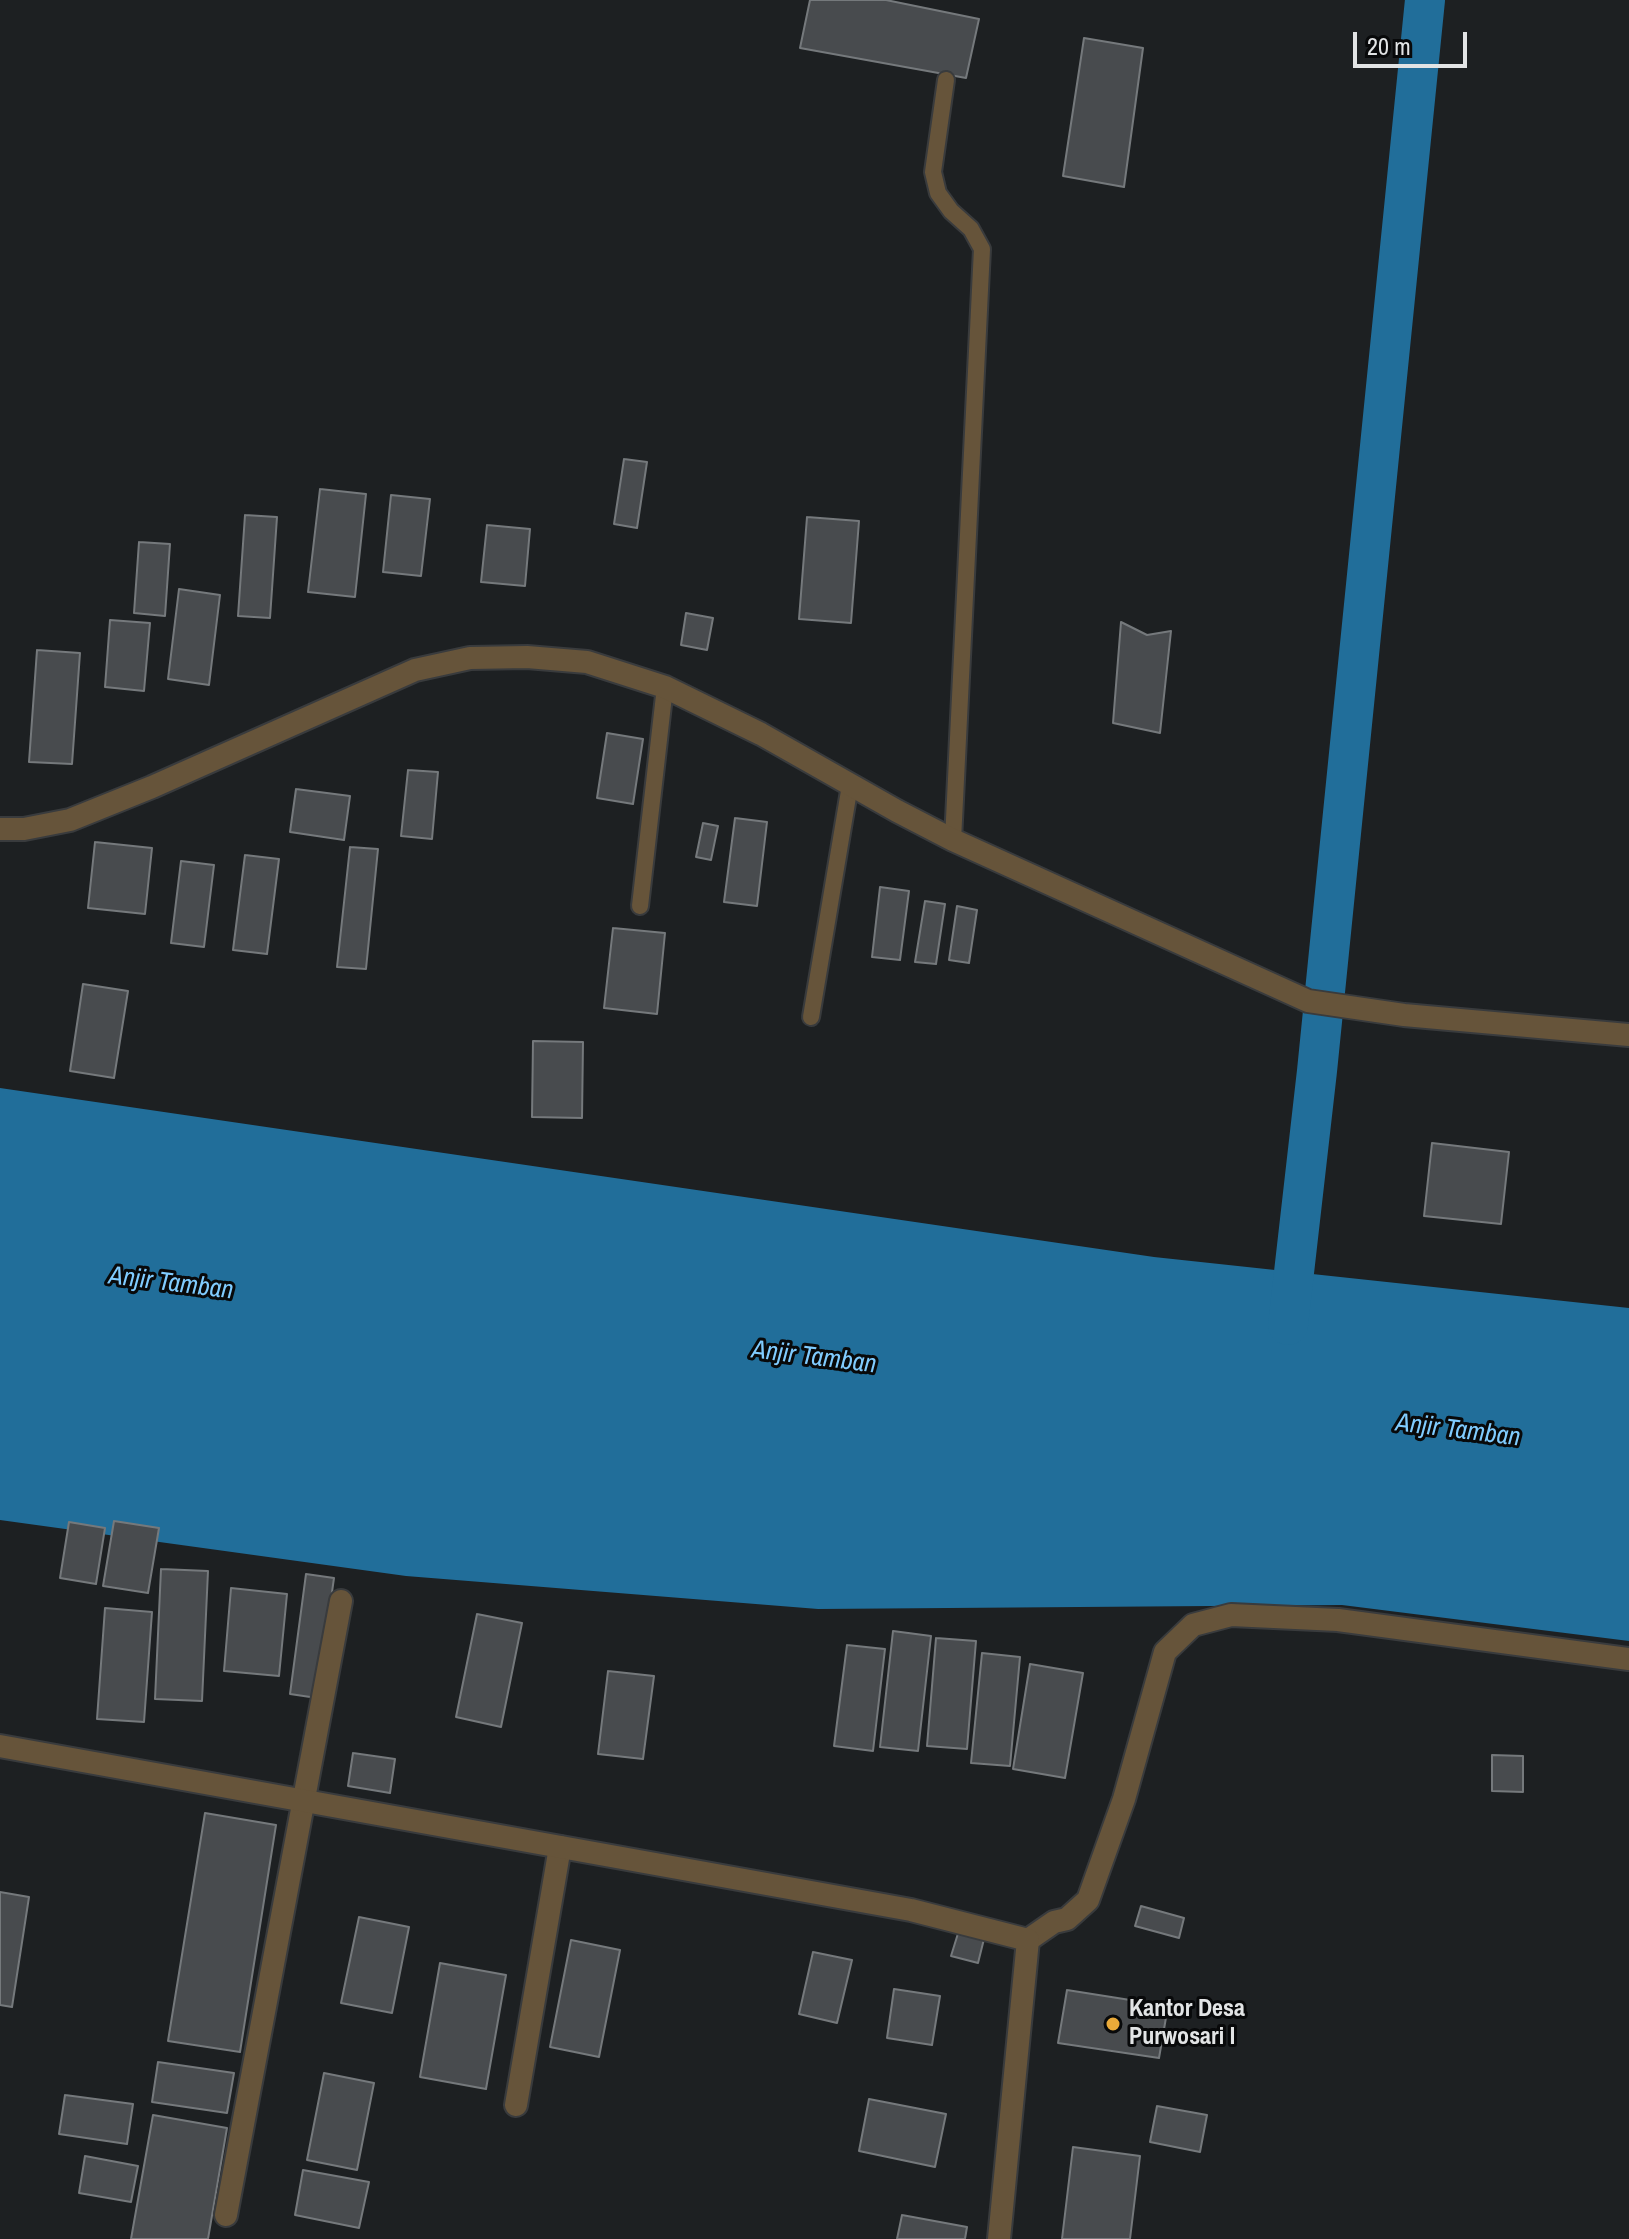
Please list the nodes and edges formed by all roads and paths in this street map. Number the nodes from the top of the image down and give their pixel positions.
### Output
1 (946, 80) dead end
2 (665, 687) junction
3 (850, 785) junction
4 (0, 829) edge
5 (953, 840) junction
6 (640, 906) dead end
7 (811, 1017) dead end
8 (1629, 1035) edge
9 (341, 1601) dead end
10 (1629, 1659) edge
11 (0, 1746) edge
12 (302, 1800) junction
13 (560, 1847) junction
14 (1028, 1940) junction
15 (516, 2105) dead end
16 (226, 2215) dead end
17 (999, 2239) edge

1 - 5 lane
2 - 3 street
2 - 4 street
2 - 6 lane
3 - 5 street
3 - 7 lane
5 - 8 street
9 - 12 street
10 - 14 street
11 - 12 street
12 - 13 street
12 - 16 street
13 - 14 street
13 - 15 street
14 - 17 street

